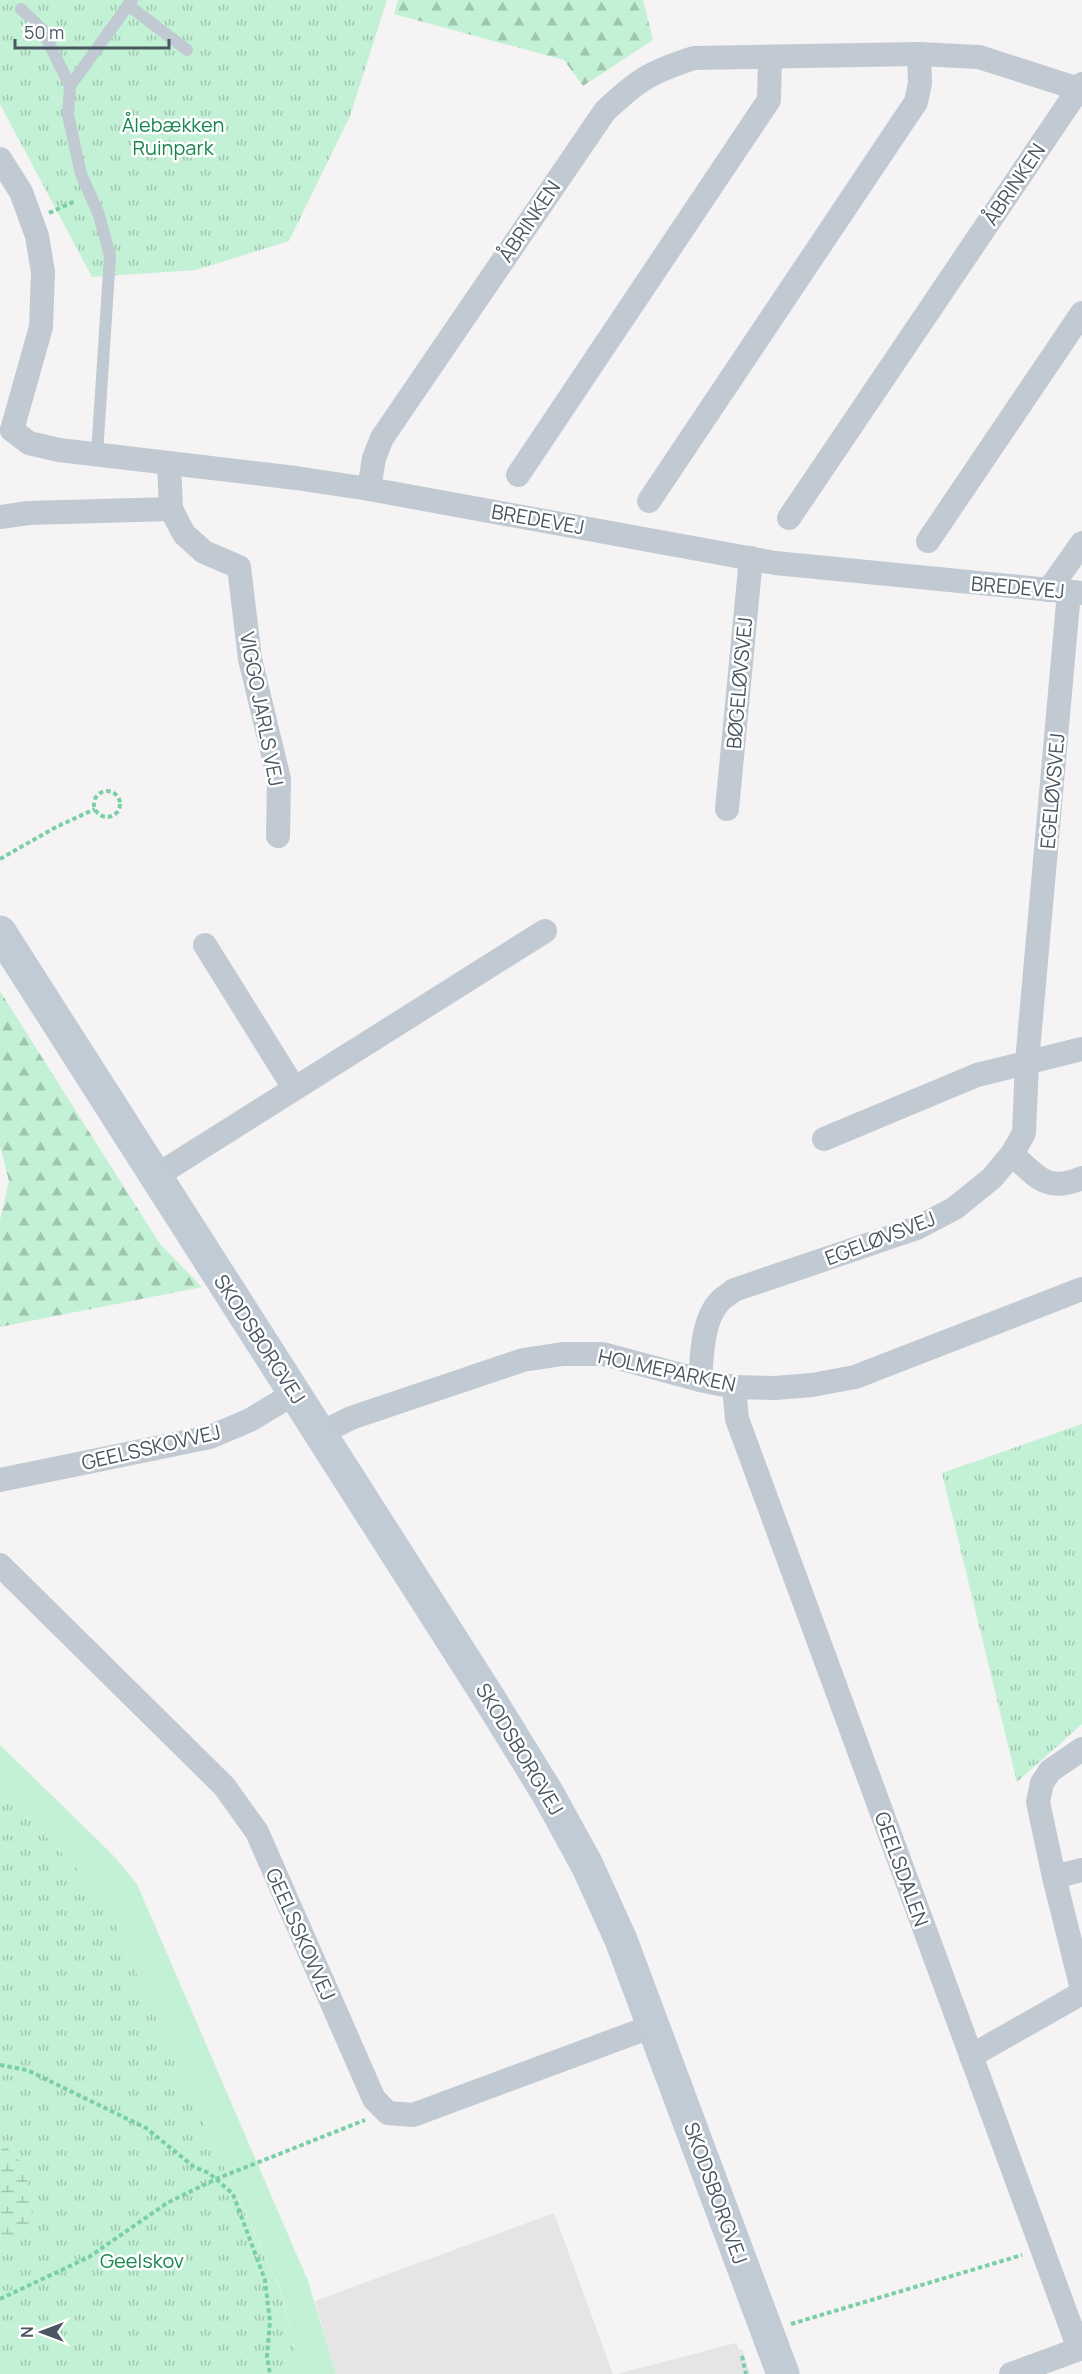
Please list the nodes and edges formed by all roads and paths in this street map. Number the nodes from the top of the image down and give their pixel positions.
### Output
1 (130, 2) edge
2 (21, 9) dead end
3 (187, 50) dead end
4 (919, 54) junction
5 (770, 58) junction
6 (70, 86) junction
7 (1081, 87) edge
8 (0, 159) edge
9 (90, 194) junction
10 (31, 221) junction
11 (1082, 313) edge
12 (6, 433) edge
13 (97, 454) junction
14 (169, 463) junction
15 (518, 475) dead end
16 (369, 489) junction
17 (649, 501) dead end
18 (171, 509) junction
19 (0, 517) edge
20 (789, 518) dead end
21 (928, 540) dead end
22 (1082, 543) edge
23 (751, 558) junction
24 (1067, 592) edge
25 (727, 808) dead end
26 (95, 809) junction
27 (278, 836) dead end
28 (0, 859) edge
29 (545, 931) dead end
30 (0, 932) edge
31 (205, 945) dead end
32 (1082, 1049) edge
33 (1027, 1062) junction
34 (294, 1088) junction
35 (824, 1139) dead end
36 (1012, 1154) junction
37 (156, 1176) junction
38 (1082, 1178) edge
39 (1082, 1289) edge
40 (700, 1380) junction
41 (734, 1387) junction
42 (295, 1393) junction
43 (321, 1433) junction
44 (0, 1480) edge
45 (0, 1565) edge
46 (1082, 1749) edge
47 (1082, 1870) edge
48 (1054, 1877) junction
49 (1082, 1991) edge
50 (653, 2026) junction
51 (971, 2056) junction
52 (0, 2065) edge
53 (386, 2112) junction
54 (216, 2179) junction
55 (1042, 2249) junction
56 (0, 2299) edge
57 (767, 2331) junction
58 (1081, 2348) edge
59 (742, 2356) dead end
60 (270, 2374) edge
61 (746, 2374) edge
62 (783, 2374) edge
63 (1011, 2374) edge

1 - 3 lane
1 - 6 lane
2 - 6 lane
4 - 5 street, ÅBRINKEN
4 - 7 street, ÅBRINKEN
4 - 17 street
5 - 15 street
5 - 16 street, ÅBRINKEN
6 - 9 lane
7 - 20 street, ÅBRINKEN
8 - 10 street
9 - 10 path
9 - 13 lane
10 - 12 street
11 - 21 street
12 - 13 street, BREDEVEJ
13 - 14 street, BREDEVEJ
14 - 16 street, BREDEVEJ
14 - 18 street, VIGGO JARLS VEJ
16 - 23 street, BREDEVEJ
18 - 19 street
18 - 27 street, VIGGO JARLS VEJ
22 - 24 street
23 - 24 street, BREDEVEJ
23 - 25 street, BØGELØVSVEJ
24 - 33 street, EGELØVSVEJ
26 - 26 path
26 - 28 path
29 - 34 street
30 - 37 street, SKODSBORGVEJ
31 - 34 street
32 - 33 street
33 - 35 street
33 - 36 street, EGELØVSVEJ
34 - 37 street
36 - 38 street
36 - 40 street, EGELØVSVEJ
37 - 42 street, SKODSBORGVEJ
39 - 41 street, HOLMEPARKEN
40 - 41 street, HOLMEPARKEN
40 - 43 street, HOLMEPARKEN
41 - 51 street, GEELSDALEN
42 - 43 street, SKODSBORGVEJ
42 - 44 street, GEELSSKOVVEJ
43 - 50 street, SKODSBORGVEJ
45 - 53 street, GEELSSKOVVEJ
46 - 48 street
47 - 48 street
48 - 49 street
49 - 51 street
50 - 53 street
50 - 57 street, SKODSBORGVEJ
51 - 55 street, GEELSDALEN
52 - 54 path
53 - 54 path
54 - 56 path
54 - 60 path
55 - 57 path
55 - 58 street, GEELSDALEN
57 - 62 street, SKODSBORGVEJ
58 - 63 street
59 - 61 path

